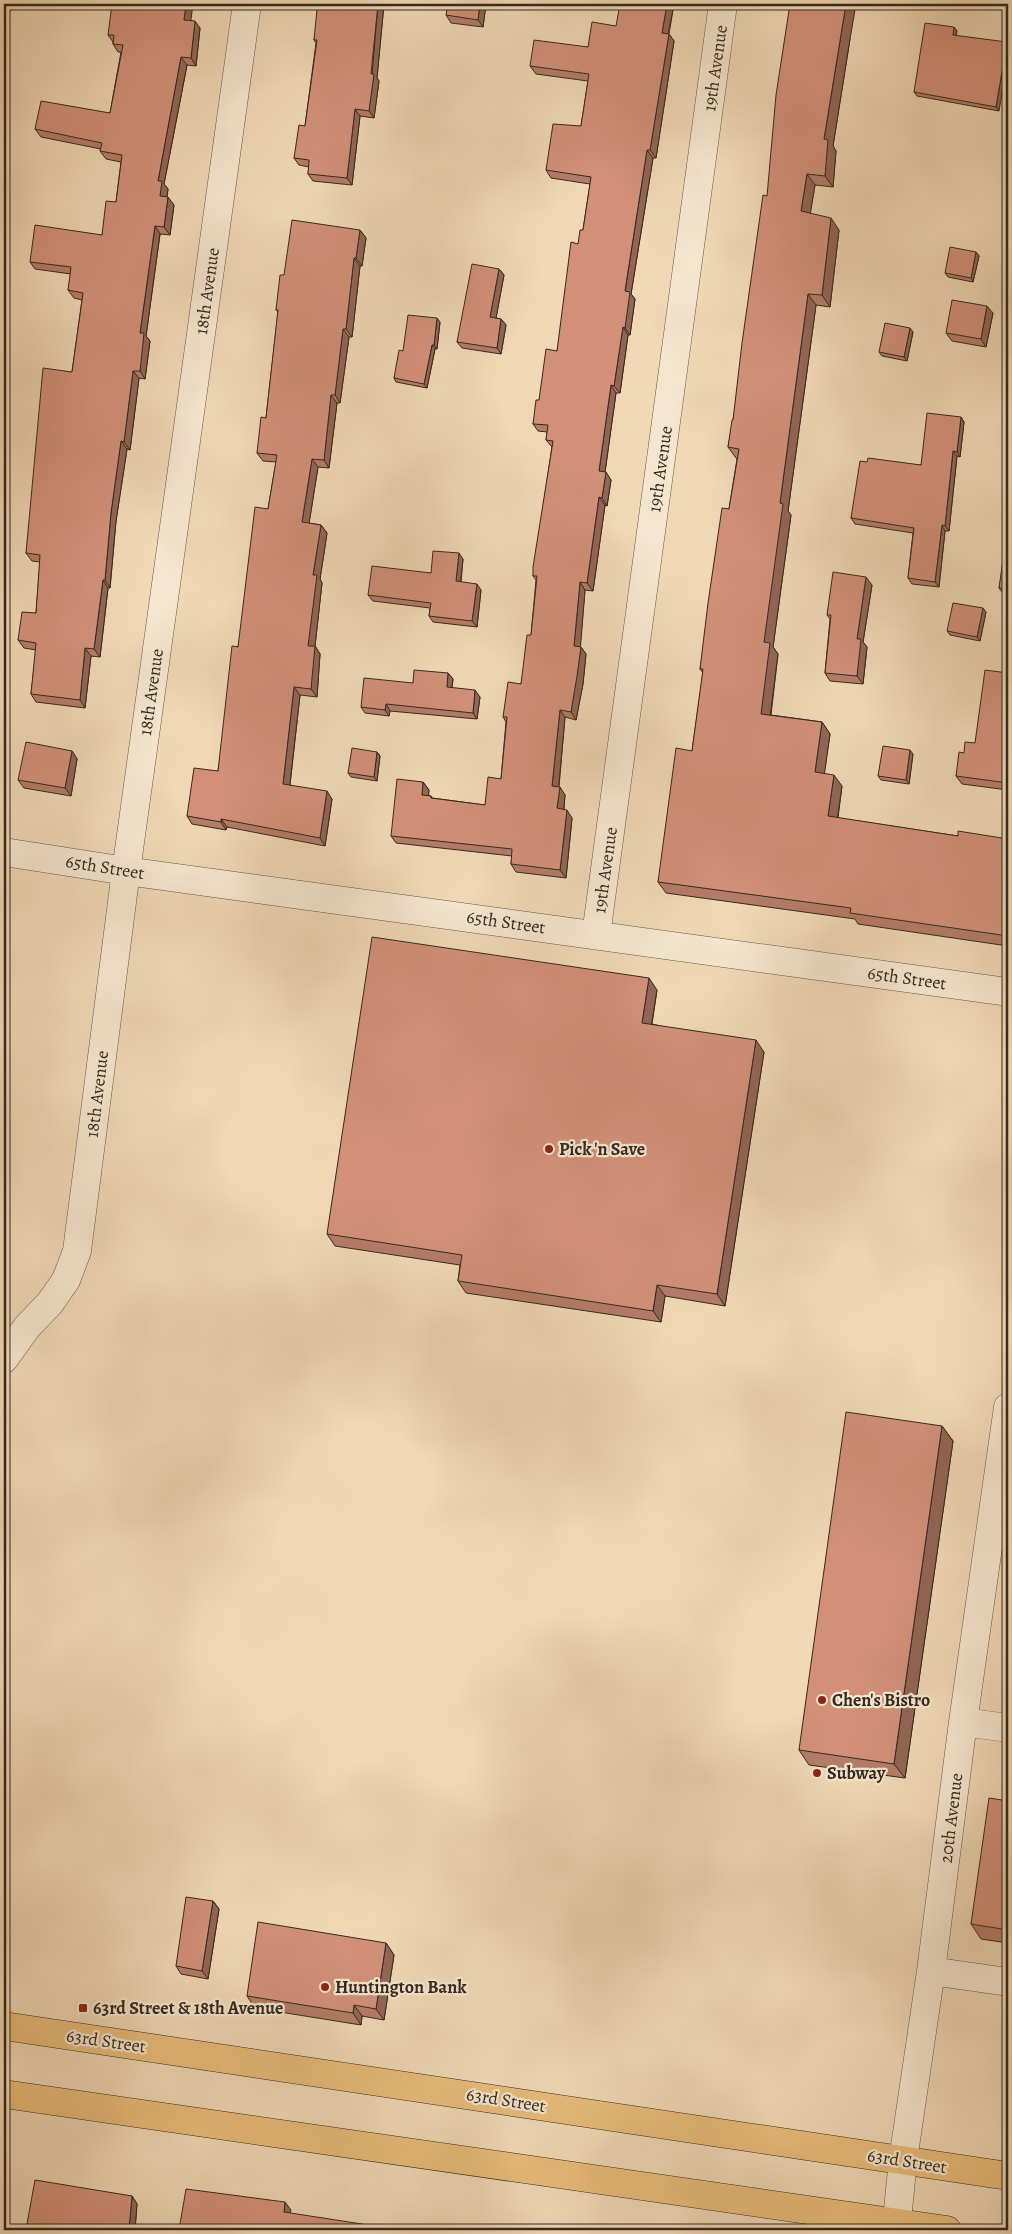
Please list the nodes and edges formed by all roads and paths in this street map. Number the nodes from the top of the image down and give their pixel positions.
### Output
1 (247, 4) edge
2 (723, 4) edge
3 (4, 852) edge
4 (126, 871) junction
5 (596, 935) junction
6 (1008, 992) edge
7 (4, 1358) edge
8 (1008, 1406) edge
9 (963, 1722) junction
10 (1008, 1728) edge
11 (931, 1971) junction
12 (1008, 1982) edge
13 (4, 2026) edge
14 (4, 2094) edge
15 (903, 2160) junction
16 (1008, 2176) edge
17 (896, 2227) edge
18 (947, 2230) edge

1 - 4 street, 18th Avenue
2 - 5 street, 19th Avenue
3 - 4 street, 65th Street
4 - 5 street, 65th Street
4 - 7 street, 18th Avenue
5 - 6 street, 65th Street
8 - 9 street, 20th Avenue
9 - 10 street
9 - 11 street, 20th Avenue
11 - 12 street
11 - 15 street, 20th Avenue
13 - 15 main road, 63rd Street
14 - 17 main road
15 - 16 main road, 63rd Street
15 - 17 street, 20th Avenue
17 - 18 main road

